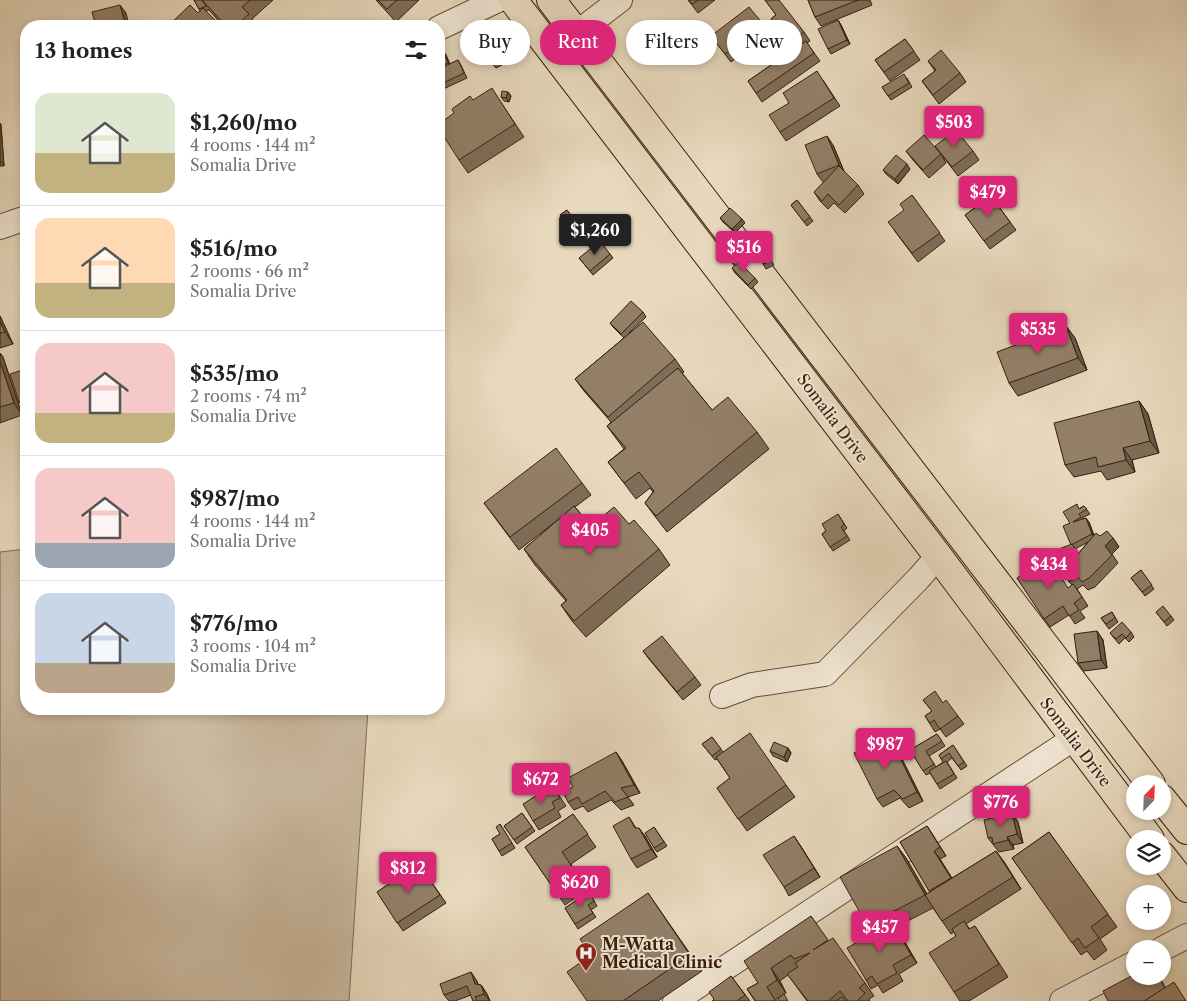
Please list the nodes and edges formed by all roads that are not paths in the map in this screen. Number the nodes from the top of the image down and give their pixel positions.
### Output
1 (498, 0) edge
2 (513, 0) edge
3 (550, 0) edge
4 (620, 0) edge
5 (567, 20) edge
6 (593, 20) edge
7 (445, 25) edge
8 (602, 65) edge
9 (20, 220) edge
10 (0, 227) edge
11 (938, 556) junction
12 (722, 696) dead end
13 (1074, 739) junction
14 (1144, 775) edge
15 (1171, 810) edge
16 (1143, 830) edge
17 (1187, 830) edge
18 (1171, 868) edge
19 (1187, 888) edge
20 (1187, 936) edge
21 (1171, 944) edge
22 (1126, 968) edge
23 (675, 1001) edge
24 (1062, 1001) edge

1 - 7 street
2 - 11 main road, Somalia Drive
3 - 5 main road, Somalia Drive
4 - 6 street
8 - 14 main road, Somalia Drive
9 - 10 street
11 - 12 street
11 - 13 main road, Somalia Drive
13 - 16 main road, Somalia Drive
13 - 23 street
15 - 17 main road
18 - 19 main road
20 - 21 street
22 - 24 street

